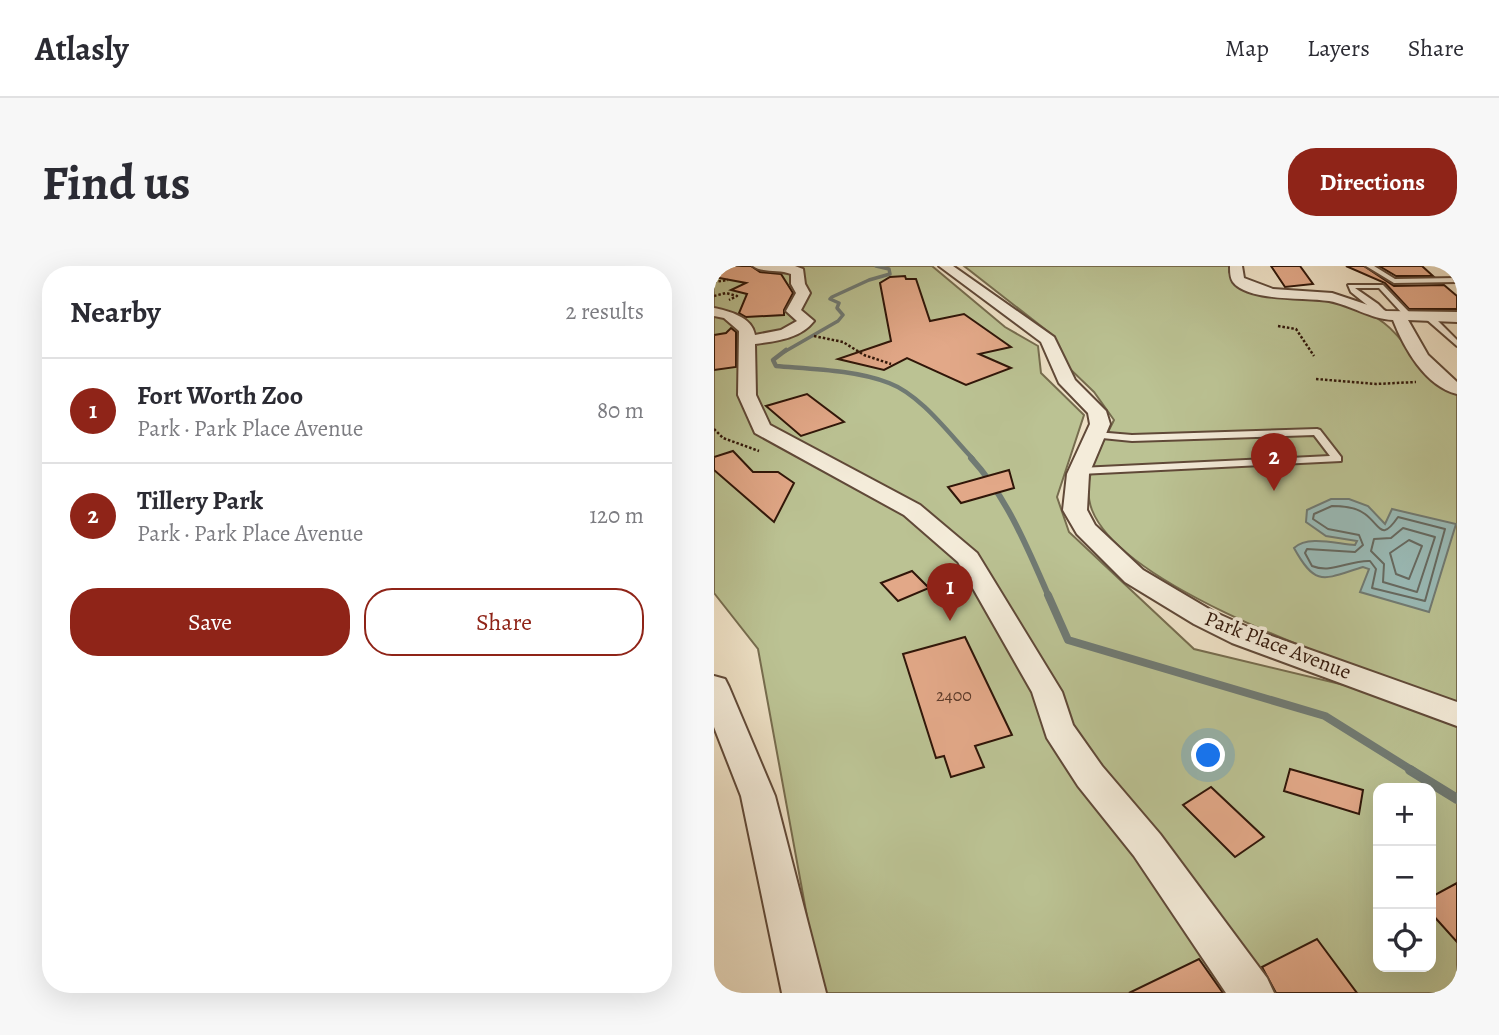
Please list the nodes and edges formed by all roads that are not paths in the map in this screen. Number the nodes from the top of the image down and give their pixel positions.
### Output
1 (760, 266) edge
2 (945, 266) edge
3 (1369, 266) edge
4 (1237, 272) edge
5 (1457, 280) edge
6 (725, 305) edge
7 (1392, 316) junction
8 (1429, 317) junction
9 (1457, 317) edge
10 (747, 341) junction
11 (1457, 344) edge
12 (1457, 389) edge
13 (1096, 435) junction
14 (1080, 471) junction
15 (714, 687) edge
16 (1457, 714) edge
17 (804, 993) edge
18 (1252, 993) edge

1 - 10 street
2 - 13 street
3 - 5 lane
4 - 7 street
6 - 10 street
7 - 7 lane
7 - 8 street
7 - 12 street
8 - 9 street
8 - 11 lane
10 - 18 street
13 - 14 street, Park Place Avenue
13 - 14 lane
14 - 16 street, Park Place Avenue
15 - 17 street

